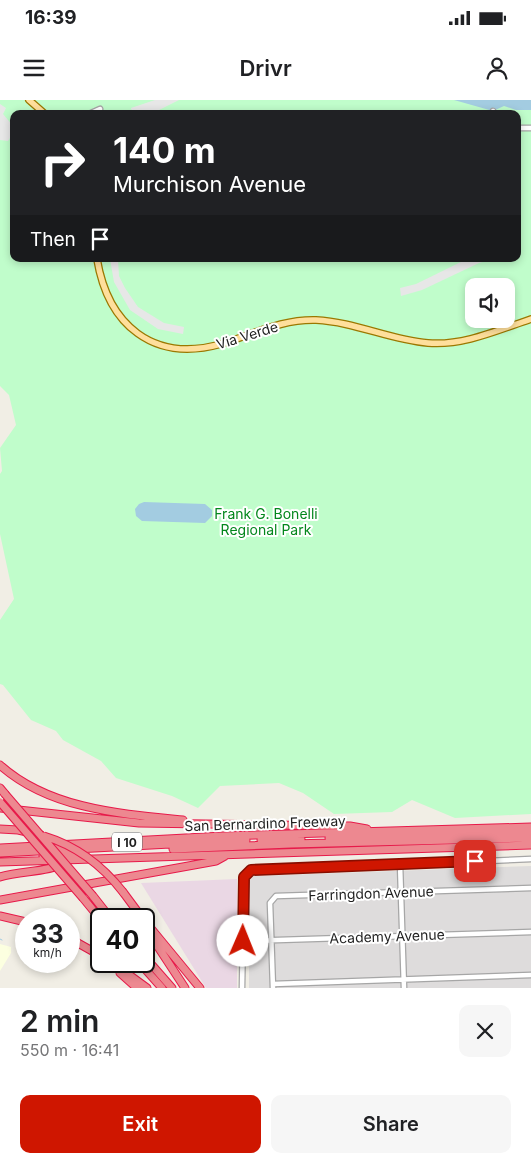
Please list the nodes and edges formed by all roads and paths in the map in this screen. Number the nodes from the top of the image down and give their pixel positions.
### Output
1 (29, 100) edge
2 (100, 108) dead end
3 (40, 110) edge
4 (97, 110) edge
5 (98, 262) edge
6 (531, 319) edge
7 (0, 765) edge
8 (0, 788) edge
9 (0, 802) edge
10 (0, 808) edge
11 (201, 823) junction
12 (531, 827) edge
13 (0, 829) edge
14 (383, 832) junction
15 (531, 833) edge
16 (531, 838) edge
17 (531, 846) edge
18 (0, 848) edge
19 (0, 853) edge
20 (229, 854) junction
21 (531, 859) edge
22 (68, 860) junction
23 (29, 861) junction
24 (0, 862) edge
25 (400, 864) junction
26 (0, 877) edge
27 (531, 888) edge
28 (400, 892) junction
29 (0, 900) edge
30 (91, 908) edge
31 (102, 908) edge
32 (134, 908) edge
33 (0, 916) edge
34 (15, 919) edge
35 (531, 932) edge
36 (155, 934) edge
37 (402, 936) junction
38 (271, 940) junction
39 (243, 941) junction
40 (155, 942) edge
41 (155, 969) edge
42 (121, 973) edge
43 (125, 973) edge
44 (149, 973) edge
45 (531, 975) edge
46 (403, 979) junction
47 (273, 986) edge
48 (137, 988) edge
49 (146, 988) edge
50 (162, 988) edge
51 (172, 988) edge
52 (185, 988) edge
53 (200, 988) edge
54 (242, 988) edge
55 (404, 988) edge

1 - 3 main road
2 - 4 street
5 - 6 main road, Via Verde
7 - 11 highway
8 - 31 highway, bridge
9 - 30 highway, bridge
10 - 11 highway
11 - 14 highway
12 - 14 highway, San Bernardino Freeway / I 10
13 - 32 highway, bridge
14 - 18 highway, San Bernardino Freeway / I 10
15 - 19 highway
16 - 23 highway
17 - 20 highway, I 10
20 - 22 highway, I 10
20 - 29 highway
21 - 25 street
22 - 23 highway, I 10
22 - 26 highway
23 - 24 highway, I 10
25 - 28 street
25 - 39 street
27 - 28 street, Farringdon Avenue
28 - 37 street
28 - 38 street, Farringdon Avenue
33 - 34 highway
35 - 37 street, Academy Avenue
36 - 53 highway
37 - 38 street, Academy Avenue
37 - 46 street
38 - 39 street, Academy Avenue
38 - 47 street
39 - 54 street
40 - 52 highway
41 - 51 highway
42 - 48 highway
43 - 49 highway
44 - 50 highway
45 - 46 street
46 - 47 street
46 - 55 street

